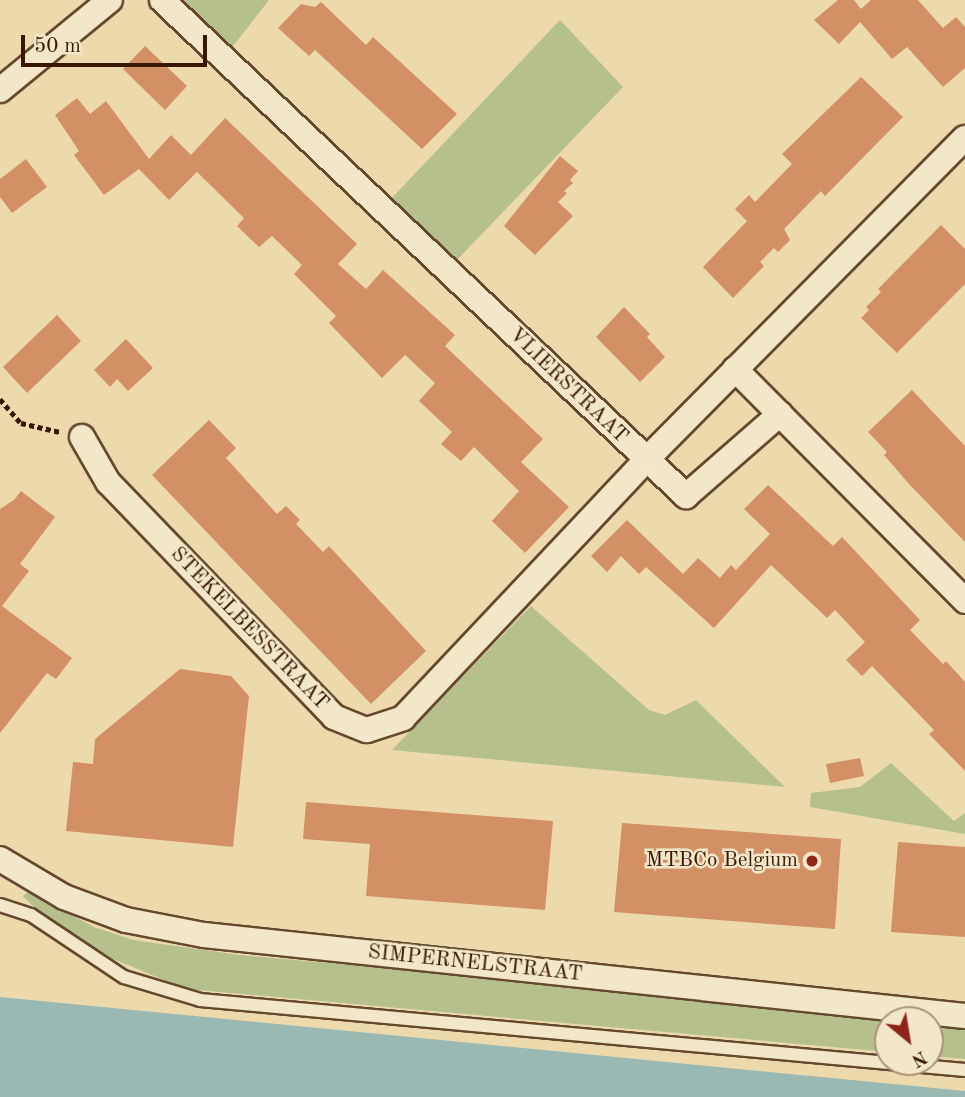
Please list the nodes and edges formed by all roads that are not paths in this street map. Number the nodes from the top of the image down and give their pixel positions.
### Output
1 (110, 0) edge
2 (162, 0) edge
3 (0, 90) edge
4 (965, 138) edge
5 (735, 369) junction
6 (780, 414) junction
7 (82, 437) road end
8 (646, 460) junction
9 (965, 601) edge
10 (0, 859) edge
11 (0, 905) edge
12 (965, 1016) edge
13 (965, 1070) edge

1 - 3 street
2 - 8 street, VLIERSTRAAT
4 - 5 street, VLIERSTRAAT
5 - 6 street
5 - 8 street, VLIERSTRAAT
6 - 8 street
6 - 9 street
7 - 8 street, STEKELBESSTRAAT
10 - 12 street, SIMPERNELSTRAAT
11 - 13 lane

